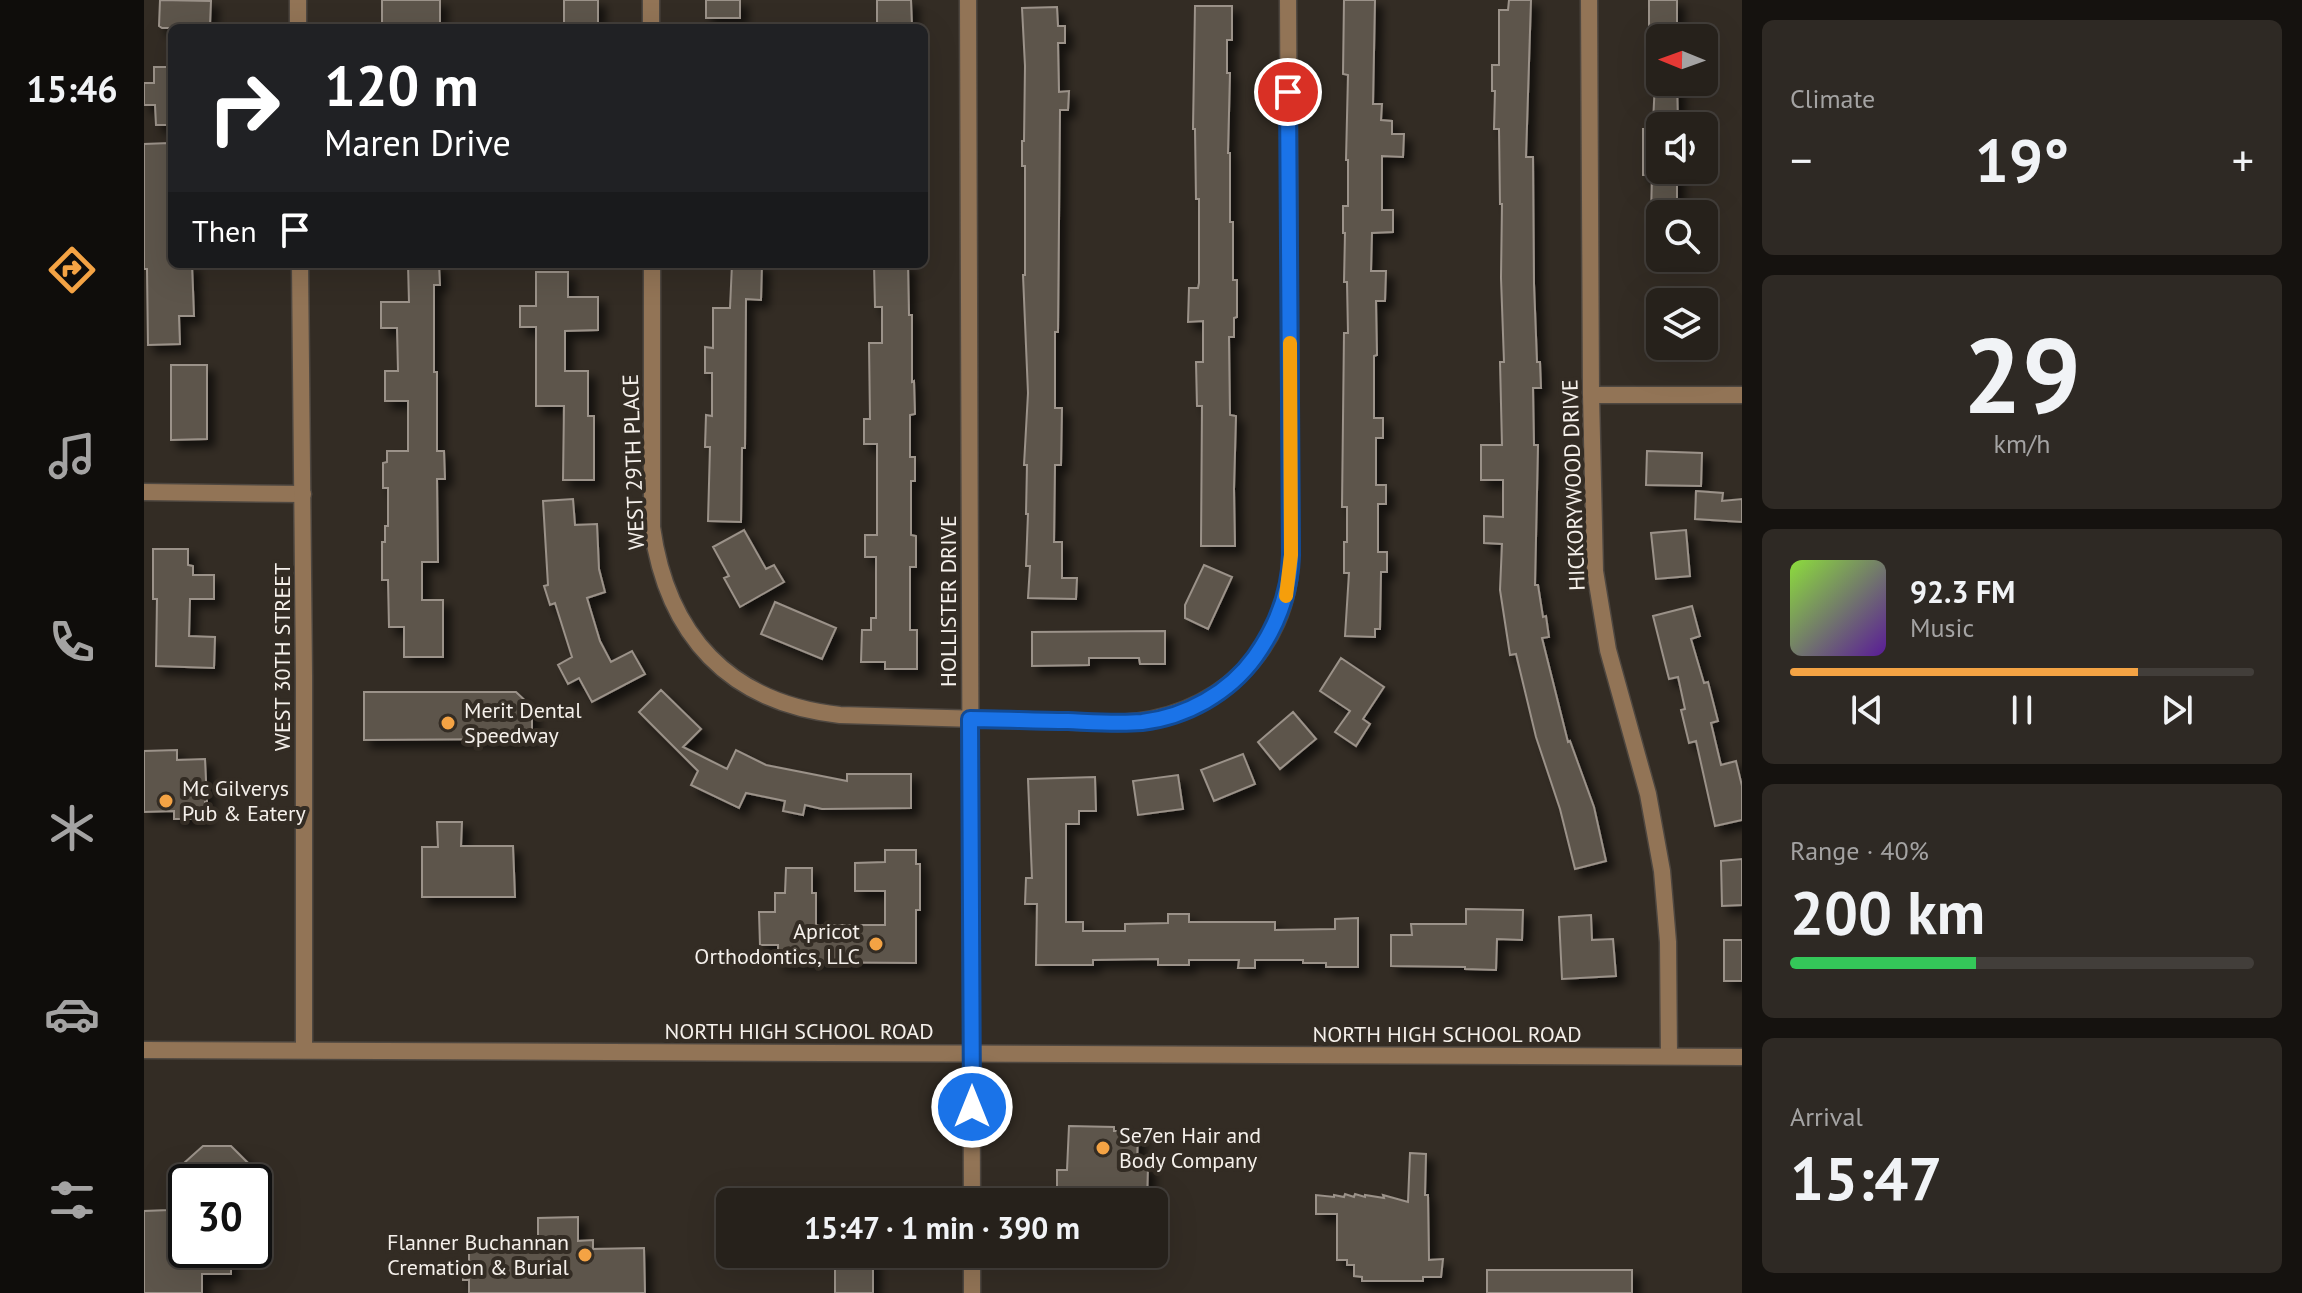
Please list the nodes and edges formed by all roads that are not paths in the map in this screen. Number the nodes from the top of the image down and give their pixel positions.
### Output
1 (298, 0) edge
2 (651, 0) edge
3 (968, 0) edge
4 (1288, 0) edge
5 (1589, 0) edge
6 (298, 24) edge
7 (651, 24) edge
8 (300, 268) edge
9 (652, 268) edge
10 (1591, 395) junction
11 (1742, 395) edge
12 (144, 492) edge
13 (303, 494) junction
14 (970, 719) junction
15 (144, 1050) edge
16 (304, 1050) junction
17 (972, 1054) junction
18 (1669, 1056) junction
19 (1742, 1057) edge
20 (972, 1188) edge
21 (972, 1268) edge
22 (972, 1293) edge

1 - 6 street
2 - 7 street
3 - 14 street, HOLLISTER DRIVE
4 - 14 street, WEST 29TH PLACE
5 - 10 street, HICKORYWOOD DRIVE
8 - 13 street, WEST 30TH STREET
9 - 14 street, WEST 29TH PLACE
10 - 11 street
10 - 18 street, HICKORYWOOD DRIVE
12 - 13 street
13 - 16 street, WEST 30TH STREET
14 - 17 street, HOLLISTER DRIVE
15 - 16 street, NORTH HIGH SCHOOL ROAD
16 - 17 street, NORTH HIGH SCHOOL ROAD
17 - 18 street, NORTH HIGH SCHOOL ROAD
17 - 20 street, HOLLISTER DRIVE
18 - 19 street, NORTH HIGH SCHOOL ROAD
21 - 22 street

